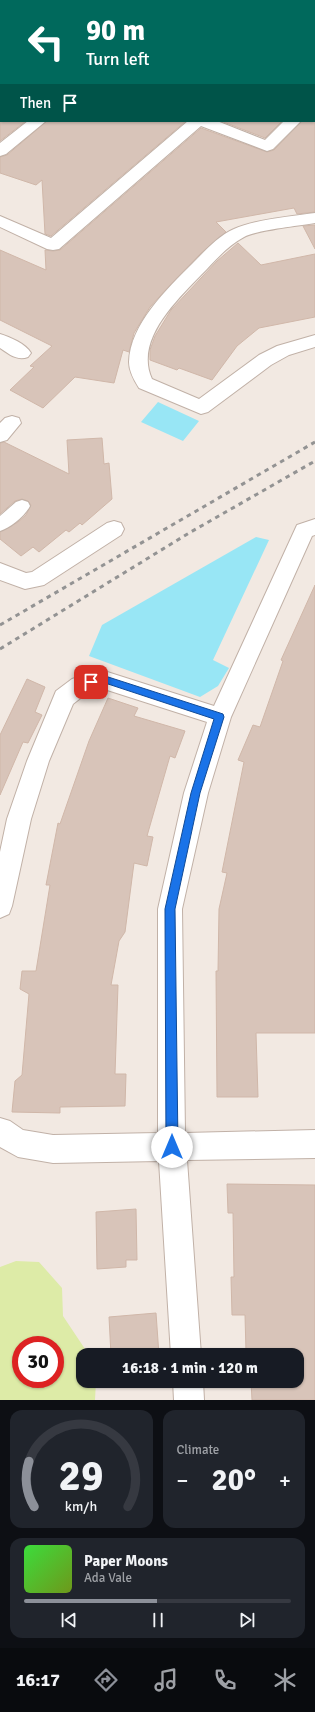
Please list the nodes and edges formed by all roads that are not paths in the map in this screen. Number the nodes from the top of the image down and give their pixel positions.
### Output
1 (37, 122) edge
2 (196, 122) edge
3 (206, 122) edge
4 (292, 122) edge
5 (0, 152) edge
6 (315, 218) edge
7 (0, 221) edge
8 (0, 340) edge
9 (315, 341) edge
10 (22, 353) dead end
11 (22, 506) dead end
12 (0, 525) edge
13 (315, 527) edge
14 (114, 529) dead end
15 (0, 571) edge
16 (220, 717) junction
17 (0, 906) edge
18 (0, 1131) edge
19 (315, 1144) edge
20 (172, 1147) junction
21 (186, 1348) edge
22 (188, 1388) edge
23 (189, 1400) edge

1 - 5 street
2 - 7 street
3 - 4 street
6 - 9 street
8 - 10 street
11 - 12 lane
13 - 16 street
14 - 15 street
16 - 17 street
16 - 20 street
18 - 20 street
19 - 20 street
20 - 21 street
22 - 23 street

